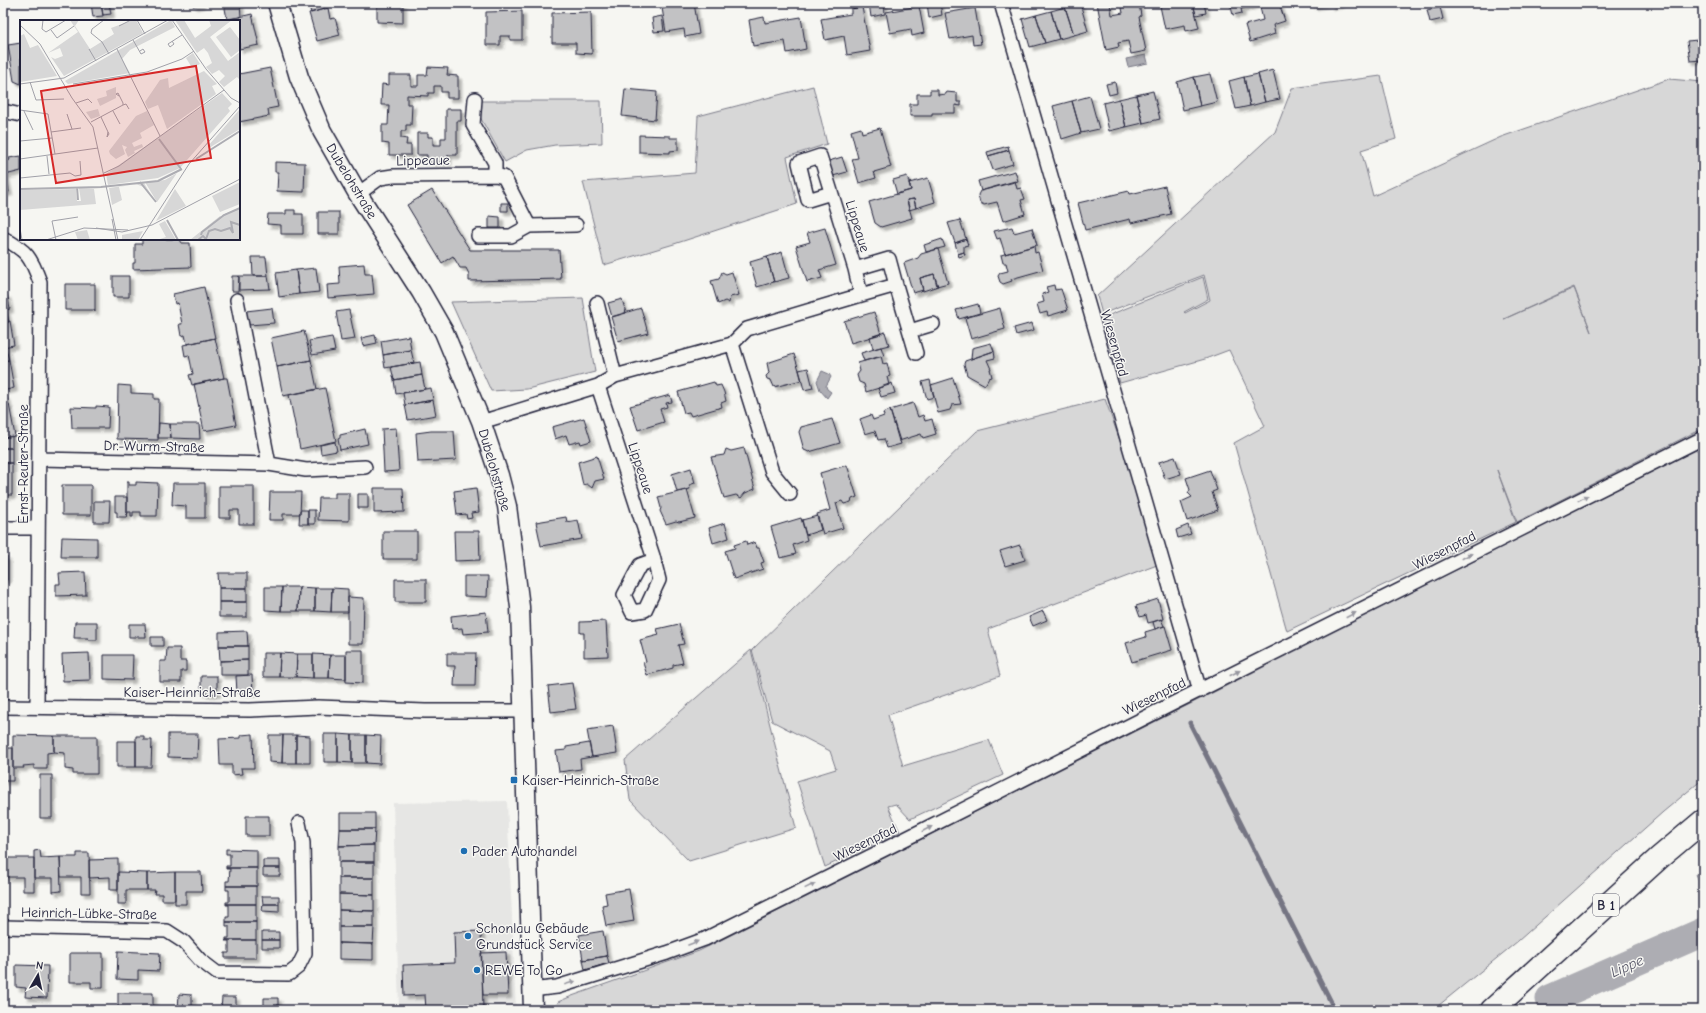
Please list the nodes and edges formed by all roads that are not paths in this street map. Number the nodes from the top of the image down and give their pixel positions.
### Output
1 (277, 3) edge
2 (1001, 3) edge
3 (475, 99) dead end
4 (3, 111) edge
5 (20, 116) edge
6 (495, 175) junction
7 (831, 193) dead end
8 (358, 194) junction
9 (576, 225) dead end
10 (529, 226) junction
11 (478, 236) dead end
12 (3, 238) edge
13 (855, 269) junction
14 (896, 285) junction
15 (861, 295) junction
16 (237, 300) dead end
17 (597, 303) dead end
18 (933, 324) dead end
19 (910, 331) junction
20 (732, 344) junction
21 (916, 353) dead end
22 (615, 376) junction
23 (598, 386) junction
24 (482, 421) junction
25 (1703, 438) edge
26 (39, 460) junction
27 (269, 464) junction
28 (365, 467) dead end
29 (790, 494) dead end
30 (3, 528) edge
31 (38, 528) junction
32 (654, 560) dead end
33 (1200, 691) junction
34 (3, 707) edge
35 (37, 707) junction
36 (524, 711) junction
37 (1703, 821) edge
38 (298, 823) dead end
39 (3, 927) edge
40 (531, 990) junction
41 (533, 1010) edge
42 (1492, 1010) edge

1 - 8 main road, Dubelohstraße
2 - 33 street, Wiesenpfad
3 - 6 street
4 - 5 street
6 - 8 street, Lippeaue
6 - 10 street
7 - 13 street, Lippeaue
8 - 24 main road, Dubelohstraße
9 - 10 street
10 - 11 street
12 - 26 street, Ernst-Reuter-Straße
13 - 14 street, Lippeaue
13 - 15 street, Lippeaue
14 - 15 street
14 - 19 street, Lippeaue
15 - 20 street
16 - 27 street
17 - 22 street
18 - 19 street
19 - 21 street, Lippeaue
20 - 22 street
20 - 29 street
22 - 23 street
23 - 24 street
23 - 32 street, Lippeaue
24 - 36 main road, Dubelohstraße
33 -> 25 street, Wiesenpfad
26 - 27 street, Dr.-Wurm-Straße
26 - 31 street, Ernst-Reuter-Straße
27 - 28 street, Dr.-Wurm-Straße
30 - 31 street
31 - 35 street, Ernst-Reuter-Straße
40 -> 33 street, Wiesenpfad
34 - 35 street, Kaiser-Heinrich-Straße
35 - 36 street, Kaiser-Heinrich-Straße
36 - 40 main road, Dubelohstraße
37 - 42 highway, B 1
38 - 39 street, Heinrich-Lübke-Straße
40 - 41 main road, Dubelohstraße

